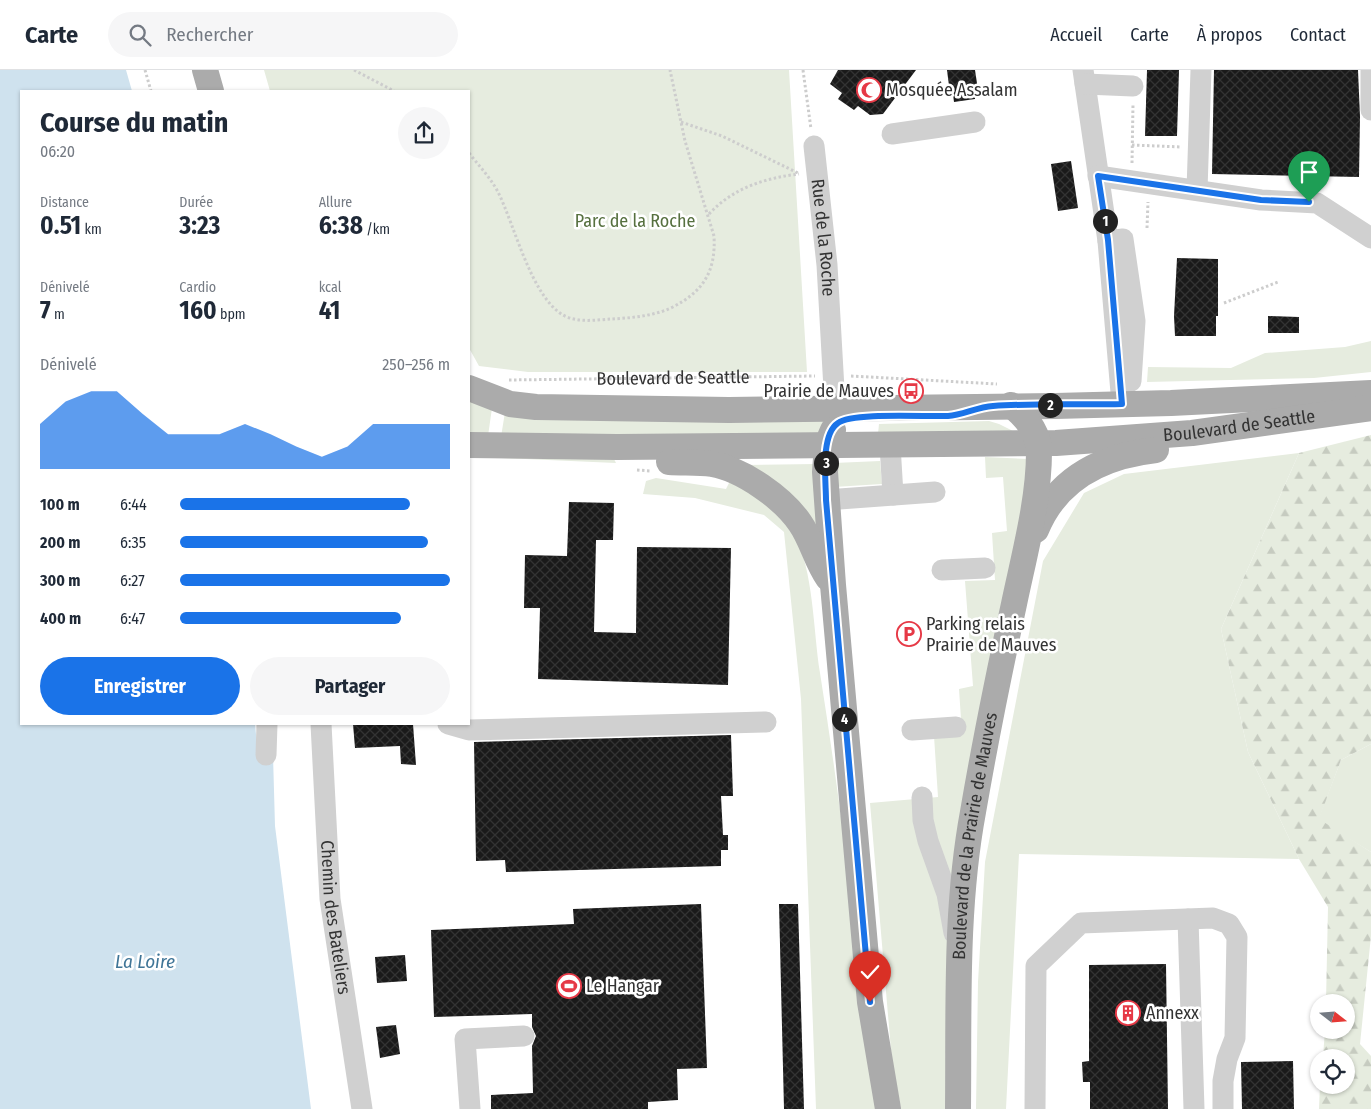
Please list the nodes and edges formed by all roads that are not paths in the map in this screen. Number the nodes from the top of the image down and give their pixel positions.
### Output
1 (194, 70) edge
2 (205, 70) edge
3 (1201, 70) edge
4 (1371, 70) edge
5 (1084, 77) edge
6 (1134, 86) road end
7 (200, 90) edge
8 (211, 90) edge
9 (1371, 110) edge
10 (975, 122) dead end
11 (892, 134) dead end
12 (814, 146) road end
13 (1098, 176) junction
14 (1197, 190) junction
15 (1371, 238) edge
16 (470, 388) edge
17 (1371, 393) edge
18 (1005, 394) junction
19 (1126, 404) junction
20 (836, 407) junction
21 (983, 407) junction
22 (1371, 408) edge
23 (1332, 415) junction
24 (1106, 439) junction
25 (1038, 443) junction
26 (827, 444) junction
27 (470, 445) edge
28 (890, 445) junction
29 (617, 447) junction
30 (935, 492) dead end
31 (893, 495) junction
32 (826, 500) junction
33 (1022, 566) junction
34 (985, 568) dead end
35 (942, 570) dead end
36 (833, 585) junction
37 (766, 722) dead end
38 (267, 725) edge
39 (321, 725) edge
40 (451, 725) edge
41 (956, 727) dead end
42 (912, 730) dead end
43 (266, 755) dead end
44 (922, 797) dead end
45 (1188, 919) junction
46 (960, 967) junction
47 (524, 1036) dead end
48 (362, 1109) edge
49 (470, 1109) edge
50 (888, 1109) edge
51 (958, 1109) edge
52 (1035, 1109) edge
53 (1194, 1109) edge
54 (1223, 1109) edge

1 - 7 main road
2 - 8 main road
3 - 14 street
4 - 9 street
5 - 6 street
5 - 13 street
10 - 11 street
12 - 20 street, Rue de la Roche
13 - 14 street
13 - 19 street
14 - 15 street
16 - 20 main road, Boulevard de Seattle
17 - 19 main road, Boulevard de Seattle
18 - 19 main road, Boulevard de Seattle
18 - 21 main road, Boulevard de Seattle
18 - 25 main road
19 - 24 main road
20 - 21 main road, Boulevard de Seattle
21 - 26 main road, Boulevard de Seattle
22 - 23 main road, Boulevard de Seattle
23 - 24 main road, Boulevard de Seattle
23 - 33 main road, Boulevard de la Prairie de Mauves
24 - 25 main road, Boulevard de Seattle
25 - 28 main road, Boulevard de Seattle
25 - 33 main road, Boulevard de la Prairie de Mauves
26 - 28 main road, Boulevard de Seattle
26 - 29 main road, Boulevard de Seattle
26 - 32 main road
27 - 29 main road, Boulevard de Seattle
28 - 31 street
29 - 36 main road
30 - 31 street
31 - 32 street
32 - 36 main road
33 - 46 main road, Boulevard de la Prairie de Mauves
34 - 35 street
36 - 50 main road
37 - 40 street
38 - 43 street
39 - 48 street, Chemin des Bateliers
41 - 42 street
44 - 46 street
45 - 52 street
45 - 53 street
45 - 54 street
46 - 51 main road, Boulevard de la Prairie de Mauves
47 - 49 street

